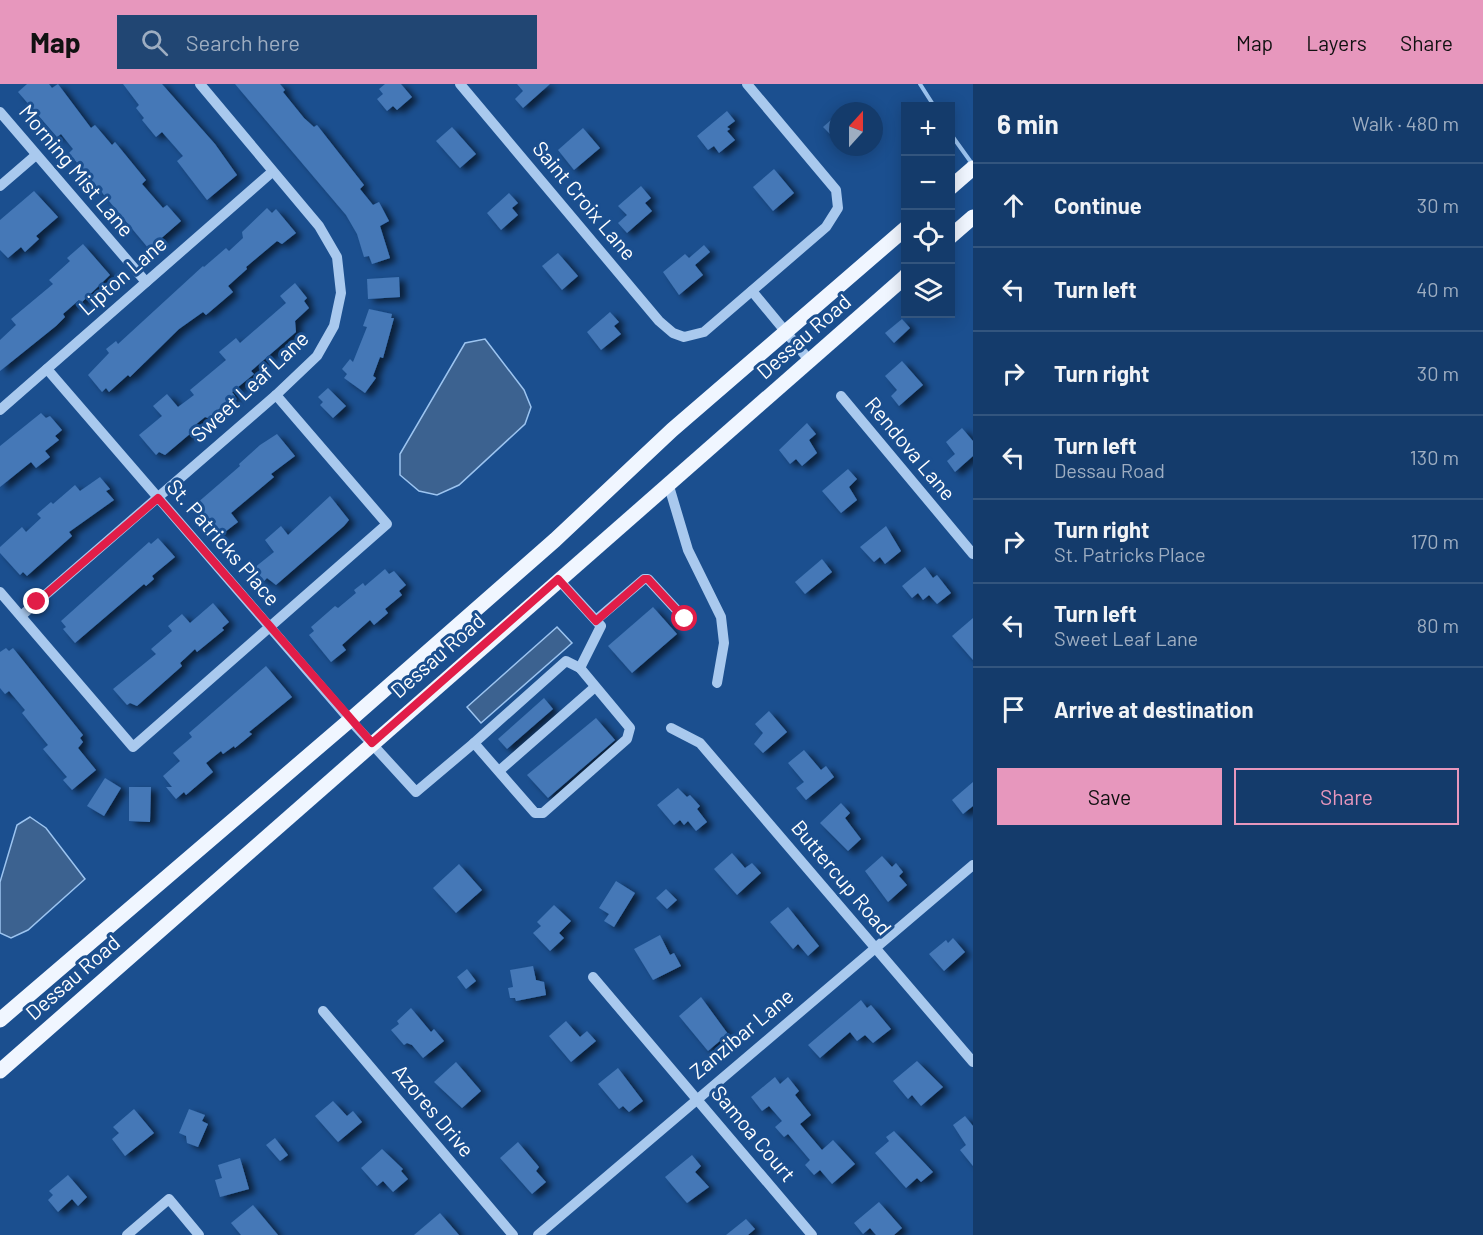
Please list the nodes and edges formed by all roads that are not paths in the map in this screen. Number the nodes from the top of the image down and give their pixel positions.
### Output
1 (200, 84) edge
2 (460, 84) edge
3 (747, 84) edge
4 (0, 112) edge
5 (36, 155) junction
6 (973, 168) edge
7 (272, 172) junction
8 (955, 184) edge
9 (0, 186) edge
10 (971, 219) edge
11 (901, 232) edge
12 (955, 233) edge
13 (901, 280) edge
14 (146, 282) junction
15 (753, 291) junction
16 (786, 332) junction
17 (809, 360) junction
18 (47, 369) junction
19 (276, 395) junction
20 (841, 396) dead end
21 (0, 410) edge
22 (668, 483) junction
23 (158, 498) junction
24 (973, 554) edge
25 (558, 579) junction
26 (0, 592) edge
27 (21, 616) junction
28 (685, 619) dead end
29 (596, 621) junction
30 (269, 627) junction
31 (580, 668) junction
32 (717, 683) dead end
33 (595, 687) junction
34 (350, 720) junction
35 (671, 728) dead end
36 (372, 743) junction
37 (474, 743) junction
38 (499, 771) junction
39 (973, 865) edge
40 (875, 948) junction
41 (593, 977) dead end
42 (323, 1011) dead end
43 (0, 1020) edge
44 (973, 1062) edge
45 (0, 1071) edge
46 (697, 1098) junction
47 (127, 1235) edge
48 (199, 1235) edge
49 (513, 1235) edge
50 (538, 1235) edge
51 (812, 1235) edge

1 - 7 street, Sweet Leaf Lane
2 - 15 street, Saint Croix Lane
3 - 15 street
4 - 5 street, Morning Mist Lane
5 - 9 street
5 - 14 street, Morning Mist Lane
6 - 8 main road
7 - 14 street, Lipton Lane
7 - 19 street, Sweet Leaf Lane
10 - 12 main road
11 - 16 main road, Dessau Road
13 - 17 main road, Dessau Road
14 - 18 street, Lipton Lane
15 - 16 street
16 - 17 street
16 - 34 main road, Dessau Road
17 - 22 main road, Dessau Road
18 - 21 street, Lipton Lane
18 - 23 street, St. Patricks Place
19 - 23 street, Sweet Leaf Lane
19 - 30 street
20 - 24 street, Rendova Lane
22 - 25 main road, Dessau Road
22 - 32 street
23 - 27 street, Sweet Leaf Lane
23 - 30 street, St. Patricks Place
25 - 29 street
25 - 36 main road, Dessau Road
26 - 27 street
27 - 30 street
28 - 29 street
29 - 31 street
30 - 34 street, St. Patricks Place
31 - 33 street
31 - 37 street
33 - 38 street
33 - 38 street
34 - 36 street, St. Patricks Place
34 - 43 main road, Dessau Road
35 - 40 street, Buttercup Road
36 - 37 street, St. Patricks Place
36 - 45 main road, Dessau Road
37 - 38 street
39 - 40 street, Zanzibar Lane
40 - 44 street, Buttercup Road
40 - 46 street, Zanzibar Lane
41 - 46 street, Samoa Court
42 - 49 street, Azores Drive
46 - 50 street, Zanzibar Lane
46 - 51 street, Samoa Court
47 - 48 street

